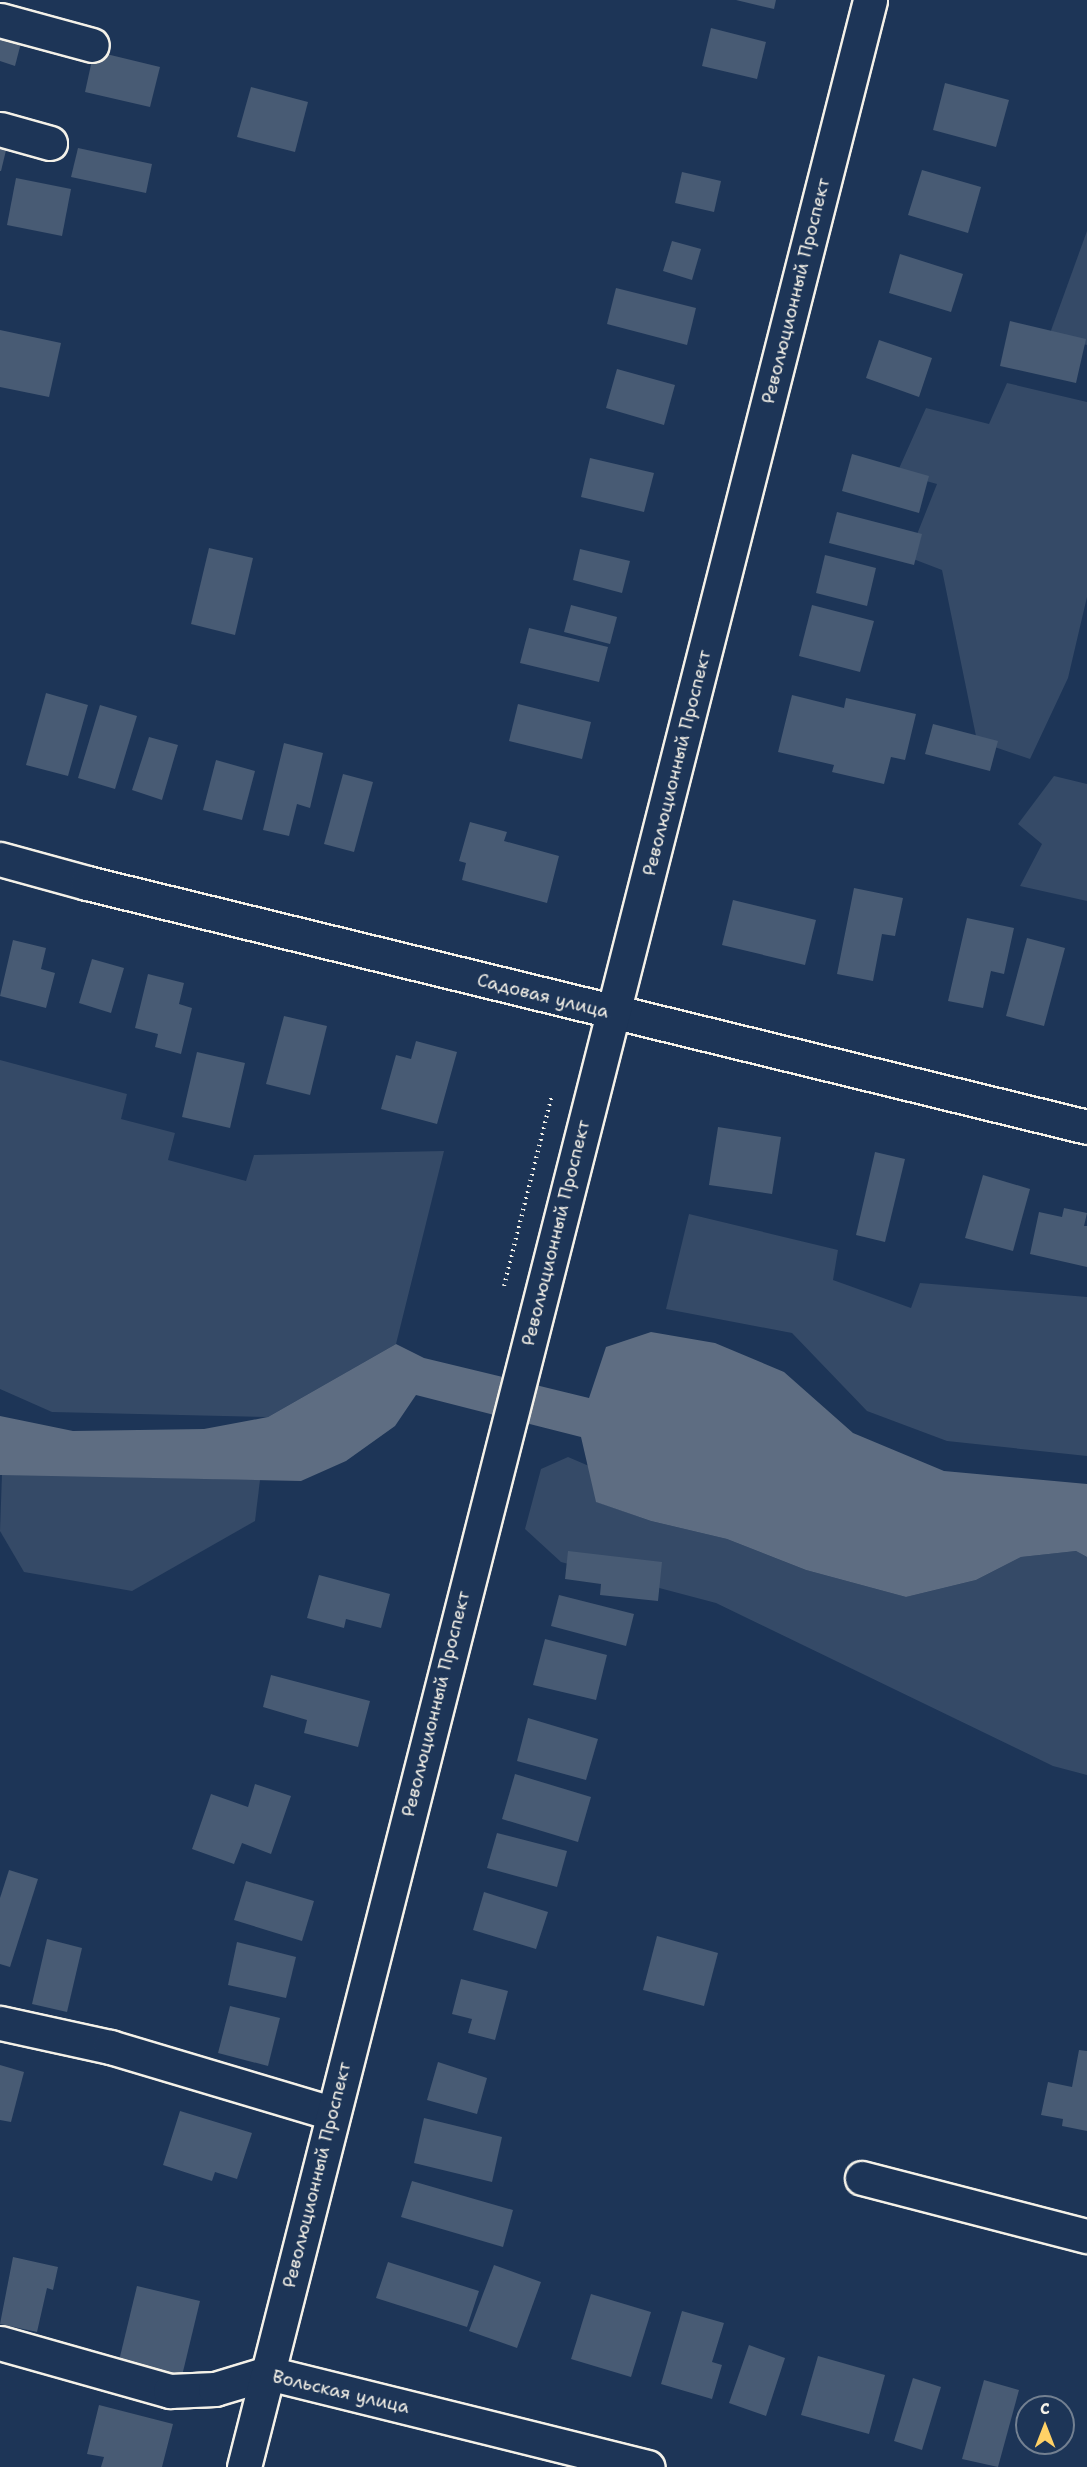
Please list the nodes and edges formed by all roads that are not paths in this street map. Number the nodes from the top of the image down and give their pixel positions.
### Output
1 (870, 0) edge
2 (0, 20) edge
3 (92, 45) dead end
4 (0, 129) edge
5 (50, 143) dead end
6 (0, 859) edge
7 (613, 1013) junction
8 (1087, 1127) edge
9 (0, 2023) edge
10 (332, 2113) junction
11 (862, 2178) dead end
12 (1087, 2236) edge
13 (0, 2343) edge
14 (268, 2373) junction
15 (244, 2467) edge
16 (648, 2467) edge

1 - 7 street, Революционный Проспект
2 - 3 street
4 - 5 street
6 - 7 street, Садовая улица
7 - 8 street, Садовая улица
7 - 10 street, Революционный Проспект
9 - 10 street
10 - 14 street, Революционный Проспект
11 - 12 street
13 - 14 street, Вольская улица
14 - 15 street, Революционный Проспект
14 - 16 street, Вольская улица

